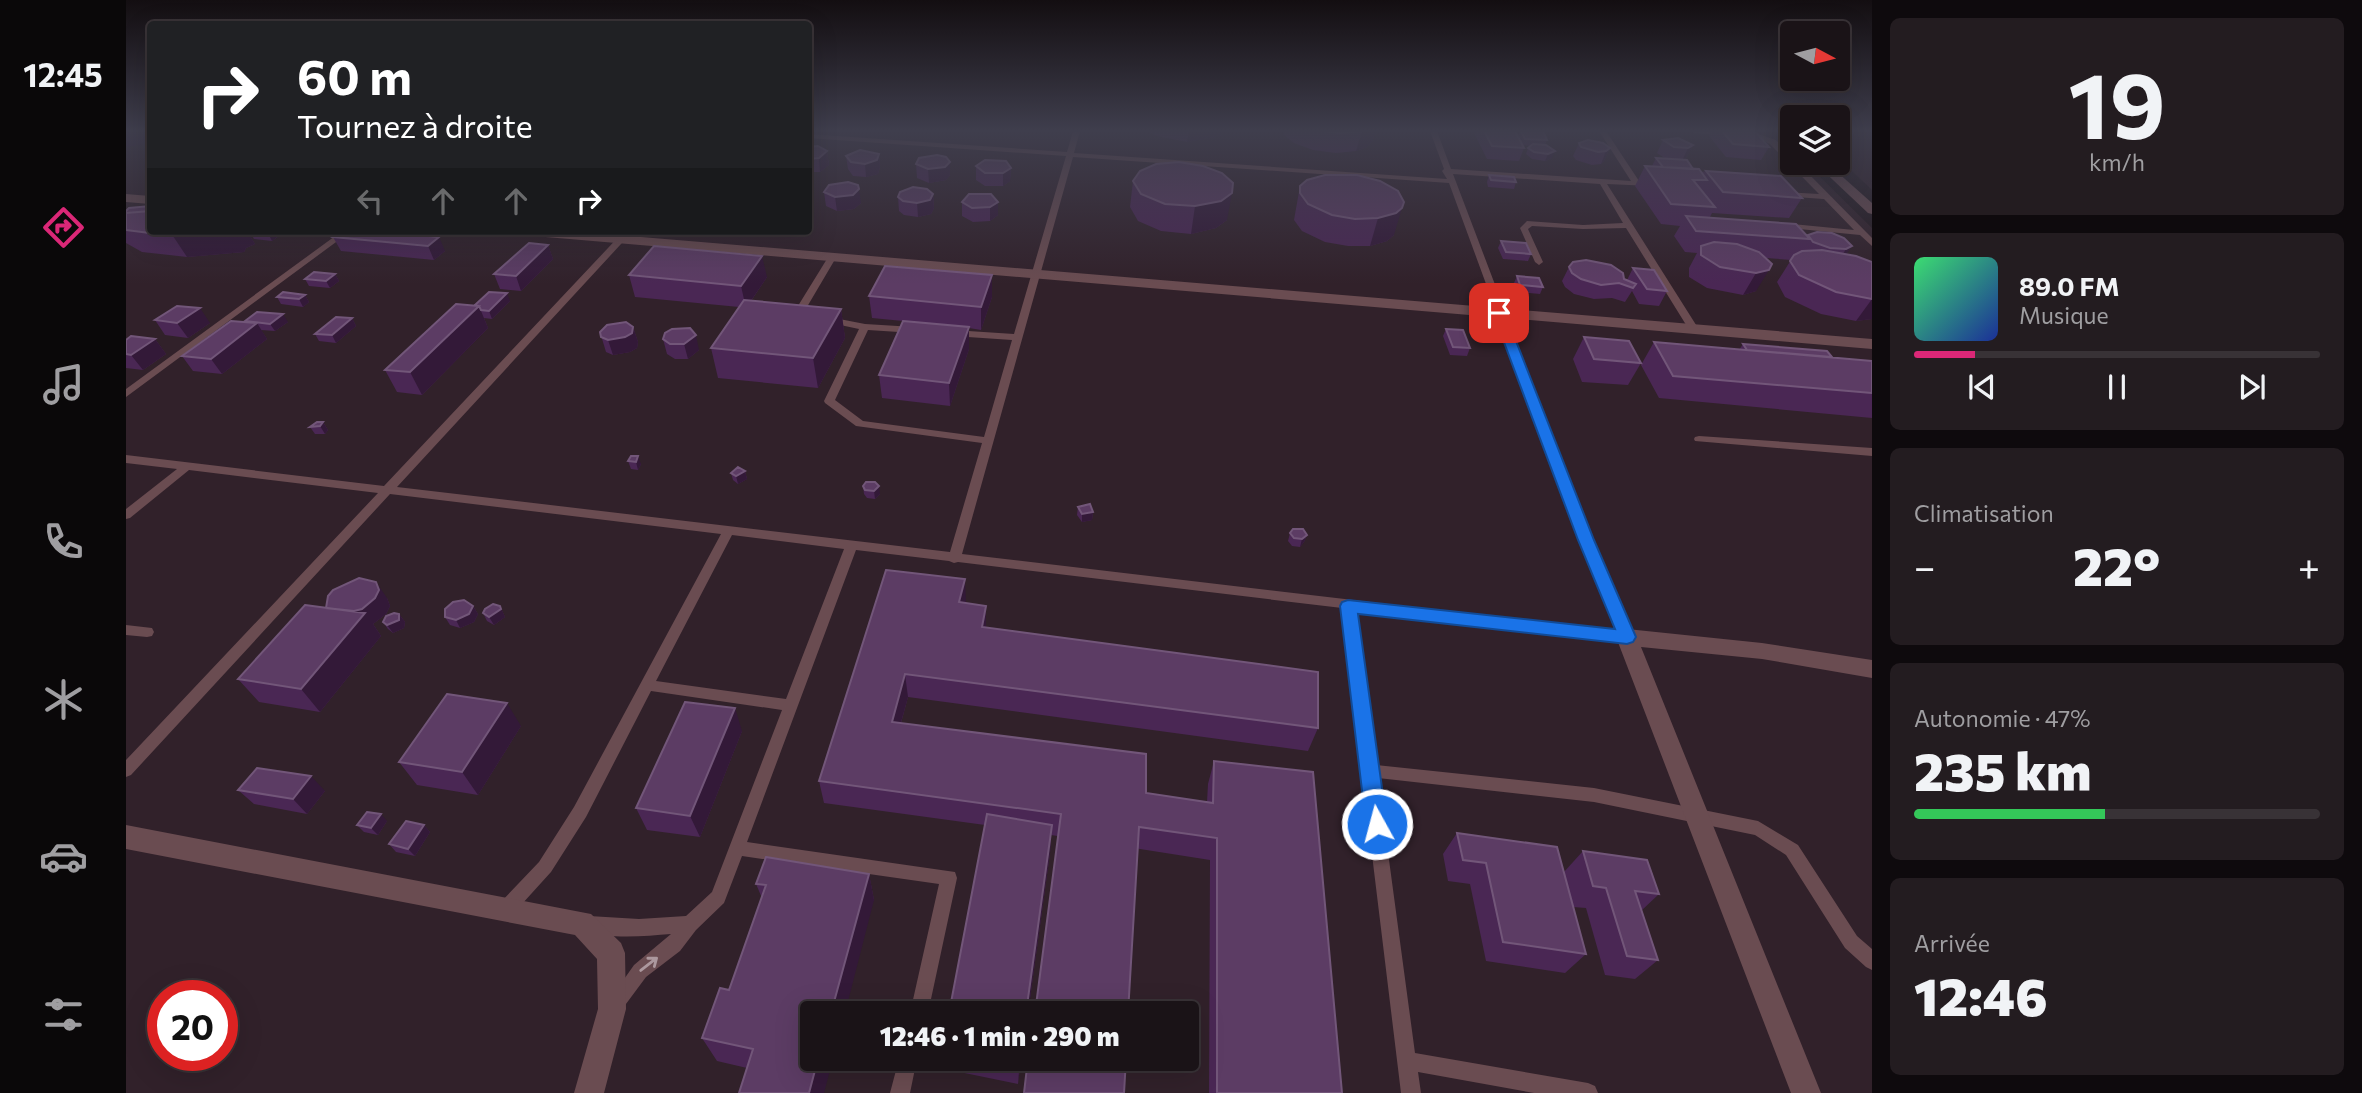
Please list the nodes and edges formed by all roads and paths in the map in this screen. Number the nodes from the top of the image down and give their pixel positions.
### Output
1 (1063, 182) edge
2 (1450, 182) edge
3 (1602, 182) joint
4 (1812, 182) edge
5 (1842, 182) edge
6 (1636, 183) joint
7 (1663, 185) edge
8 (1772, 193) edge
9 (1826, 197) junction
10 (126, 198) edge
11 (147, 200) edge
12 (1872, 210) edge
13 (1772, 223) edge
14 (1629, 225) junction
15 (1862, 233) junction
16 (342, 235) edge
17 (625, 235) edge
18 (1872, 243) edge
19 (833, 256) junction
20 (1539, 262) dead end
21 (1037, 274) junction
22 (1499, 313) junction
23 (866, 327) junction
24 (1693, 328) junction
25 (932, 331) edge
26 (945, 332) edge
27 (1018, 337) junction
28 (1872, 344) edge
29 (126, 394) edge
30 (1699, 439) dead end
31 (989, 441) junction
32 (1872, 452) edge
33 (126, 459) edge
34 (186, 467) junction
35 (387, 491) junction
36 (126, 515) edge
37 (728, 532) junction
38 (851, 547) junction
39 (954, 559) junction
40 (1348, 606) junction
41 (126, 629) edge
42 (147, 632) dead end
43 (1627, 637) junction
44 (1872, 669) edge
45 (647, 685) junction
46 (790, 705) junction
47 (128, 766) edge
48 (1370, 771) junction
49 (1697, 816) junction
50 (126, 837) edge
51 (738, 848) junction
52 (506, 909) junction
53 (582, 923) junction
54 (690, 924) junction
55 (1872, 961) edge
56 (922, 1001) edge
57 (612, 1009) junction
58 (1407, 1061) junction
59 (906, 1071) edge
60 (589, 1093) edge
61 (901, 1093) edge
62 (1411, 1093) edge
63 (1588, 1093) edge
64 (1806, 1093) edge

1 - 21 lane
2 - 22 lane
3 - 6 lane
3 - 14 lane
4 - 9 lane
5 - 12 street
6 - 7 lane
8 - 9 lane
9 - 15 lane
10 - 11 street
13 - 15 lane
14 - 20 lane
14 - 24 lane
15 - 18 lane
16 - 29 lane
17 - 19 street
17 - 35 lane
19 - 21 street
19 - 23 lane
21 - 22 street
21 - 27 lane
22 - 24 street
22 - 43 lane
23 - 25 lane
23 - 31 lane
24 - 28 street
26 - 27 lane
27 - 31 lane
30 - 32 lane
31 - 39 lane
33 - 34 lane
34 - 35 lane
34 - 36 lane
35 - 37 lane
35 - 47 lane
37 - 38 lane
37 - 45 lane
38 - 39 lane
38 - 46 lane
39 - 40 lane
40 - 43 lane
40 - 48 lane
41 - 42 lane
43 - 44 street
43 - 49 street
45 - 46 lane
45 - 52 lane
46 - 51 lane
48 - 49 lane
48 - 58 lane
49 - 55 lane
49 - 64 street
50 - 52 street
51 - 54 lane
51 - 56 lane
52 - 53 street
53 - 54 lane
53 - 57 street
57 -> 54 lane
57 - 60 street
58 - 62 lane
58 - 63 lane
59 - 61 lane

